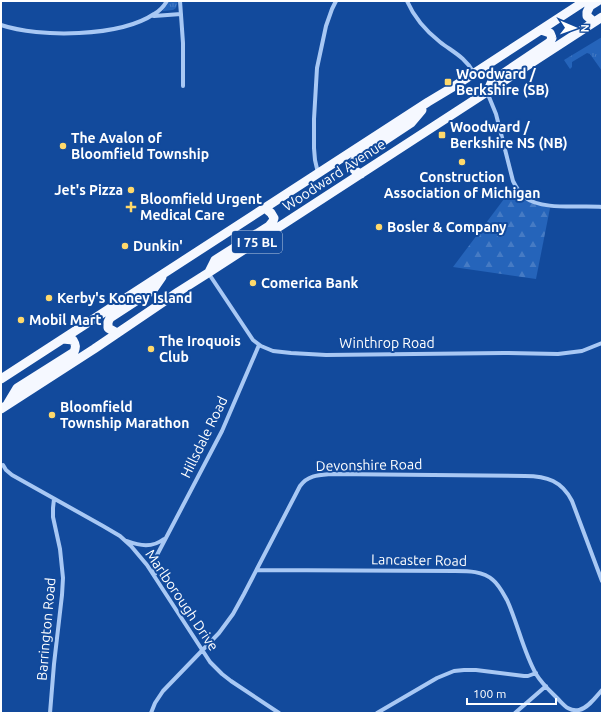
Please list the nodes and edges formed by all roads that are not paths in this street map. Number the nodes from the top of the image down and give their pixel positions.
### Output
1 (167, 1) edge
2 (180, 1) edge
3 (336, 1) edge
4 (407, 1) edge
5 (585, 1) edge
6 (598, 1) edge
7 (182, 14) junction
8 (149, 17) junction
9 (598, 20) edge
10 (1, 25) edge
11 (541, 30) junction
12 (474, 73) junction
13 (183, 86) dead end
14 (487, 92) junction
15 (428, 102) junction
16 (318, 173) junction
17 (361, 174) junction
18 (265, 208) junction
19 (602, 208) edge
20 (165, 273) junction
21 (208, 273) junction
22 (117, 333) junction
23 (63, 339) junction
24 (602, 343) edge
25 (259, 345) junction
26 (1, 379) edge
27 (3, 408) edge
28 (3, 465) dead end
29 (54, 499) junction
30 (166, 537) junction
31 (124, 540) junction
32 (257, 570) junction
33 (156, 578) junction
34 (602, 581) edge
35 (202, 651) junction
36 (536, 673) junction
37 (546, 686) junction
38 (602, 690) edge
39 (50, 713) edge
40 (151, 713) edge
41 (279, 713) edge
42 (377, 713) edge
43 (515, 713) edge

1 - 8 street
2 - 7 street
3 - 16 street
4 - 12 street
5 - 11 main road, Woodward Avenue / I 75 BL
6 - 9 main road
7 - 8 street
7 - 13 street
8 - 10 street
9 - 14 main road, Woodward Avenue / I 75 BL
11 - 12 main road, Woodward Avenue / I 75 BL
11 - 14 main road
12 - 15 main road, Woodward Avenue / I 75 BL
14 - 17 main road, Woodward Avenue / I 75 BL
14 - 19 street
15 - 16 main road, Woodward Avenue / I 75 BL
15 - 17 main road
16 - 18 main road, Woodward Avenue / I 75 BL
17 - 21 main road, Woodward Avenue / I 75 BL
18 - 20 main road, Woodward Avenue / I 75 BL
18 - 21 main road
20 - 22 main road
20 - 23 main road, Woodward Avenue / I 75 BL
21 - 22 main road, Woodward Avenue / I 75 BL
21 - 25 street
22 - 27 main road, Woodward Avenue / I 75 BL
23 - 26 main road, Woodward Avenue / I 75 BL
23 - 27 main road
24 - 25 street, Winthrop Road
25 - 30 street, Hillsdale Road
28 - 29 street, Marlborough Drive
29 - 31 street, Marlborough Drive
29 - 39 street, Barrington Road
30 - 31 street
30 - 33 street, Hillsdale Road
31 - 33 street, Marlborough Drive
32 - 34 street, Devonshire Road
32 - 35 street, Devonshire Road
32 - 36 street, Lancaster Road
33 - 35 street, Marlborough Drive
35 - 40 street, Devonshire Road
35 - 41 street, Marlborough Drive
36 - 37 street, Lancaster Road
36 - 42 street
37 - 38 street, Lancaster Road
37 - 43 street

